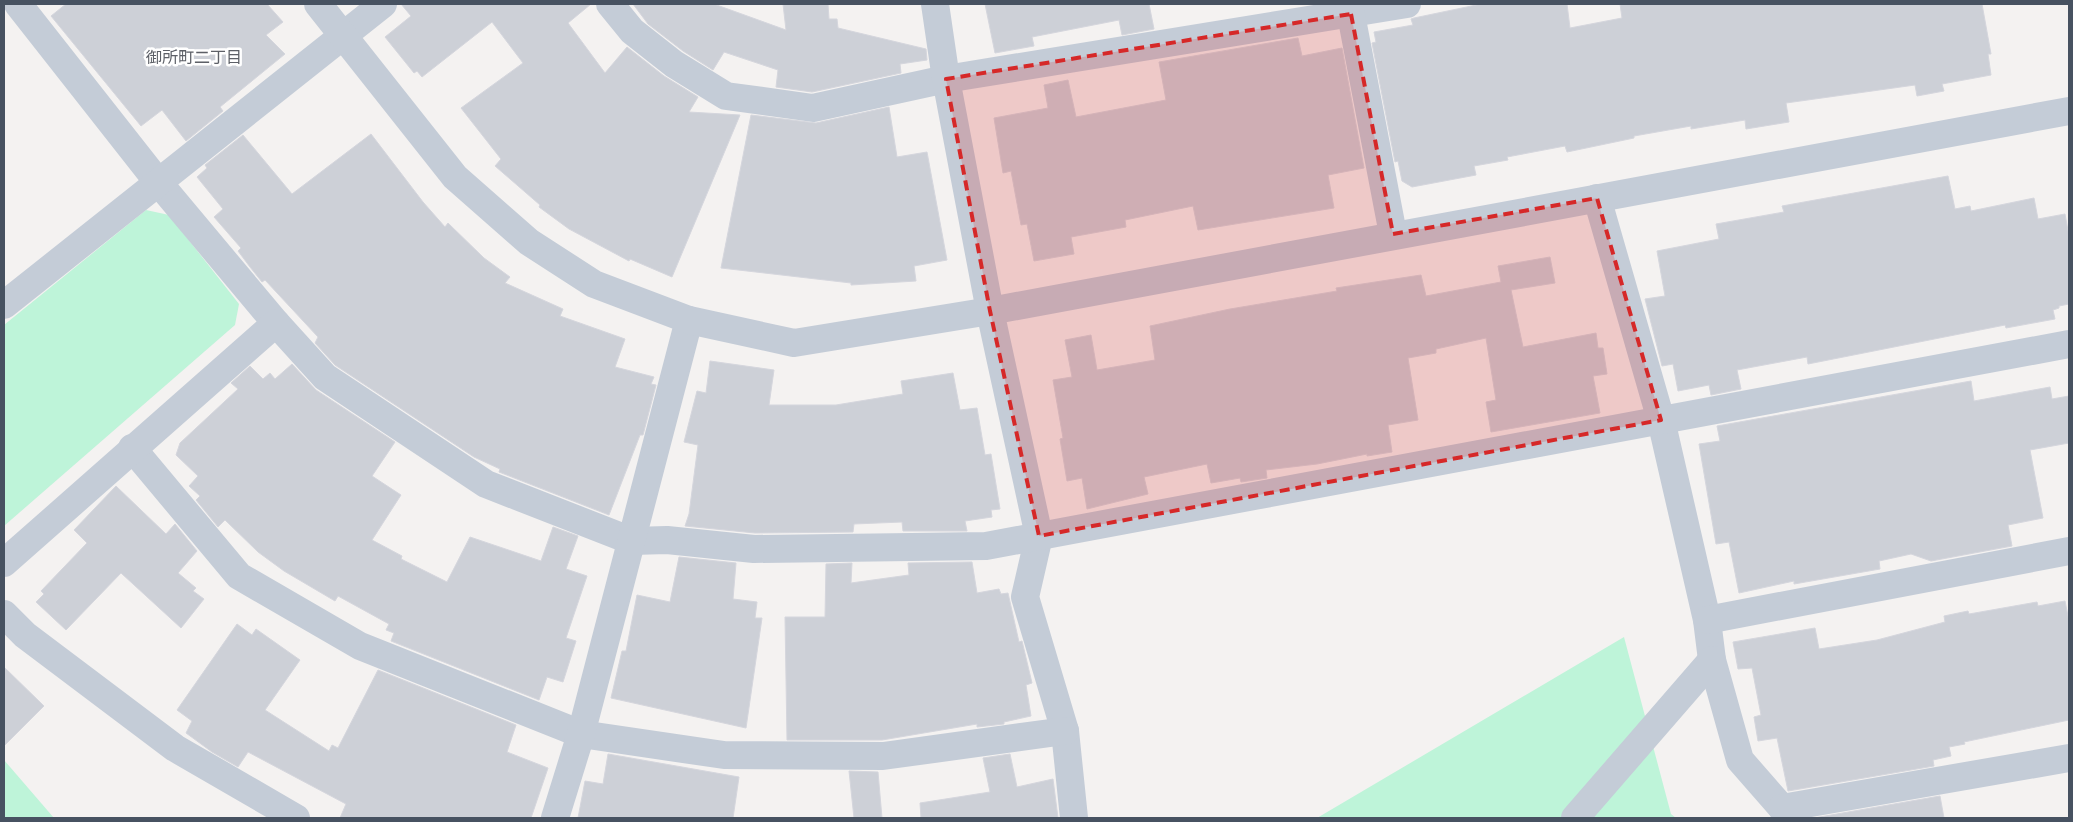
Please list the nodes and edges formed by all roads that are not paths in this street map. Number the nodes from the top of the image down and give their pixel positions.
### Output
1 (18, 4) edge
2 (318, 4) edge
3 (383, 4) edge
4 (610, 4) edge
5 (935, 4) edge
6 (1407, 4) edge
7 (1350, 9) edge
8 (345, 36) junction
9 (946, 78) junction
10 (2069, 110) edge
11 (158, 182) junction
12 (1597, 198) junction
13 (1393, 234) junction
14 (4, 303) edge
15 (990, 311) junction
16 (689, 320) junction
17 (276, 322) junction
18 (2069, 344) edge
19 (1661, 420) junction
20 (132, 448) junction
21 (1039, 536) junction
22 (632, 541) junction
23 (2069, 551) edge
24 (4, 563) edge
25 (4, 614) edge
26 (1707, 620) junction
27 (1712, 660) junction
28 (1066, 731) junction
29 (581, 734) junction
30 (2069, 758) edge
31 (1789, 813) edge
32 (296, 818) edge
33 (555, 818) edge
34 (1074, 818) edge
35 (1574, 818) edge

1 - 11 street
2 - 8 street
3 - 8 street
4 - 9 street
5 - 9 street
6 - 7 street
7 - 9 street
7 - 13 street
8 - 11 street
8 - 16 street
9 - 15 street
10 - 12 street
11 - 14 street
11 - 17 street
12 - 13 street
12 - 19 street
13 - 15 street
15 - 16 street
15 - 21 street
16 - 22 street
17 - 20 street
17 - 22 street
18 - 19 street
19 - 21 street
19 - 26 street
20 - 24 street
20 - 29 street
21 - 22 street
21 - 28 street
22 - 29 street
23 - 26 street
25 - 32 street
26 - 27 street
27 - 31 street
27 - 35 street
28 - 29 street
28 - 34 street
29 - 33 street
30 - 31 street

